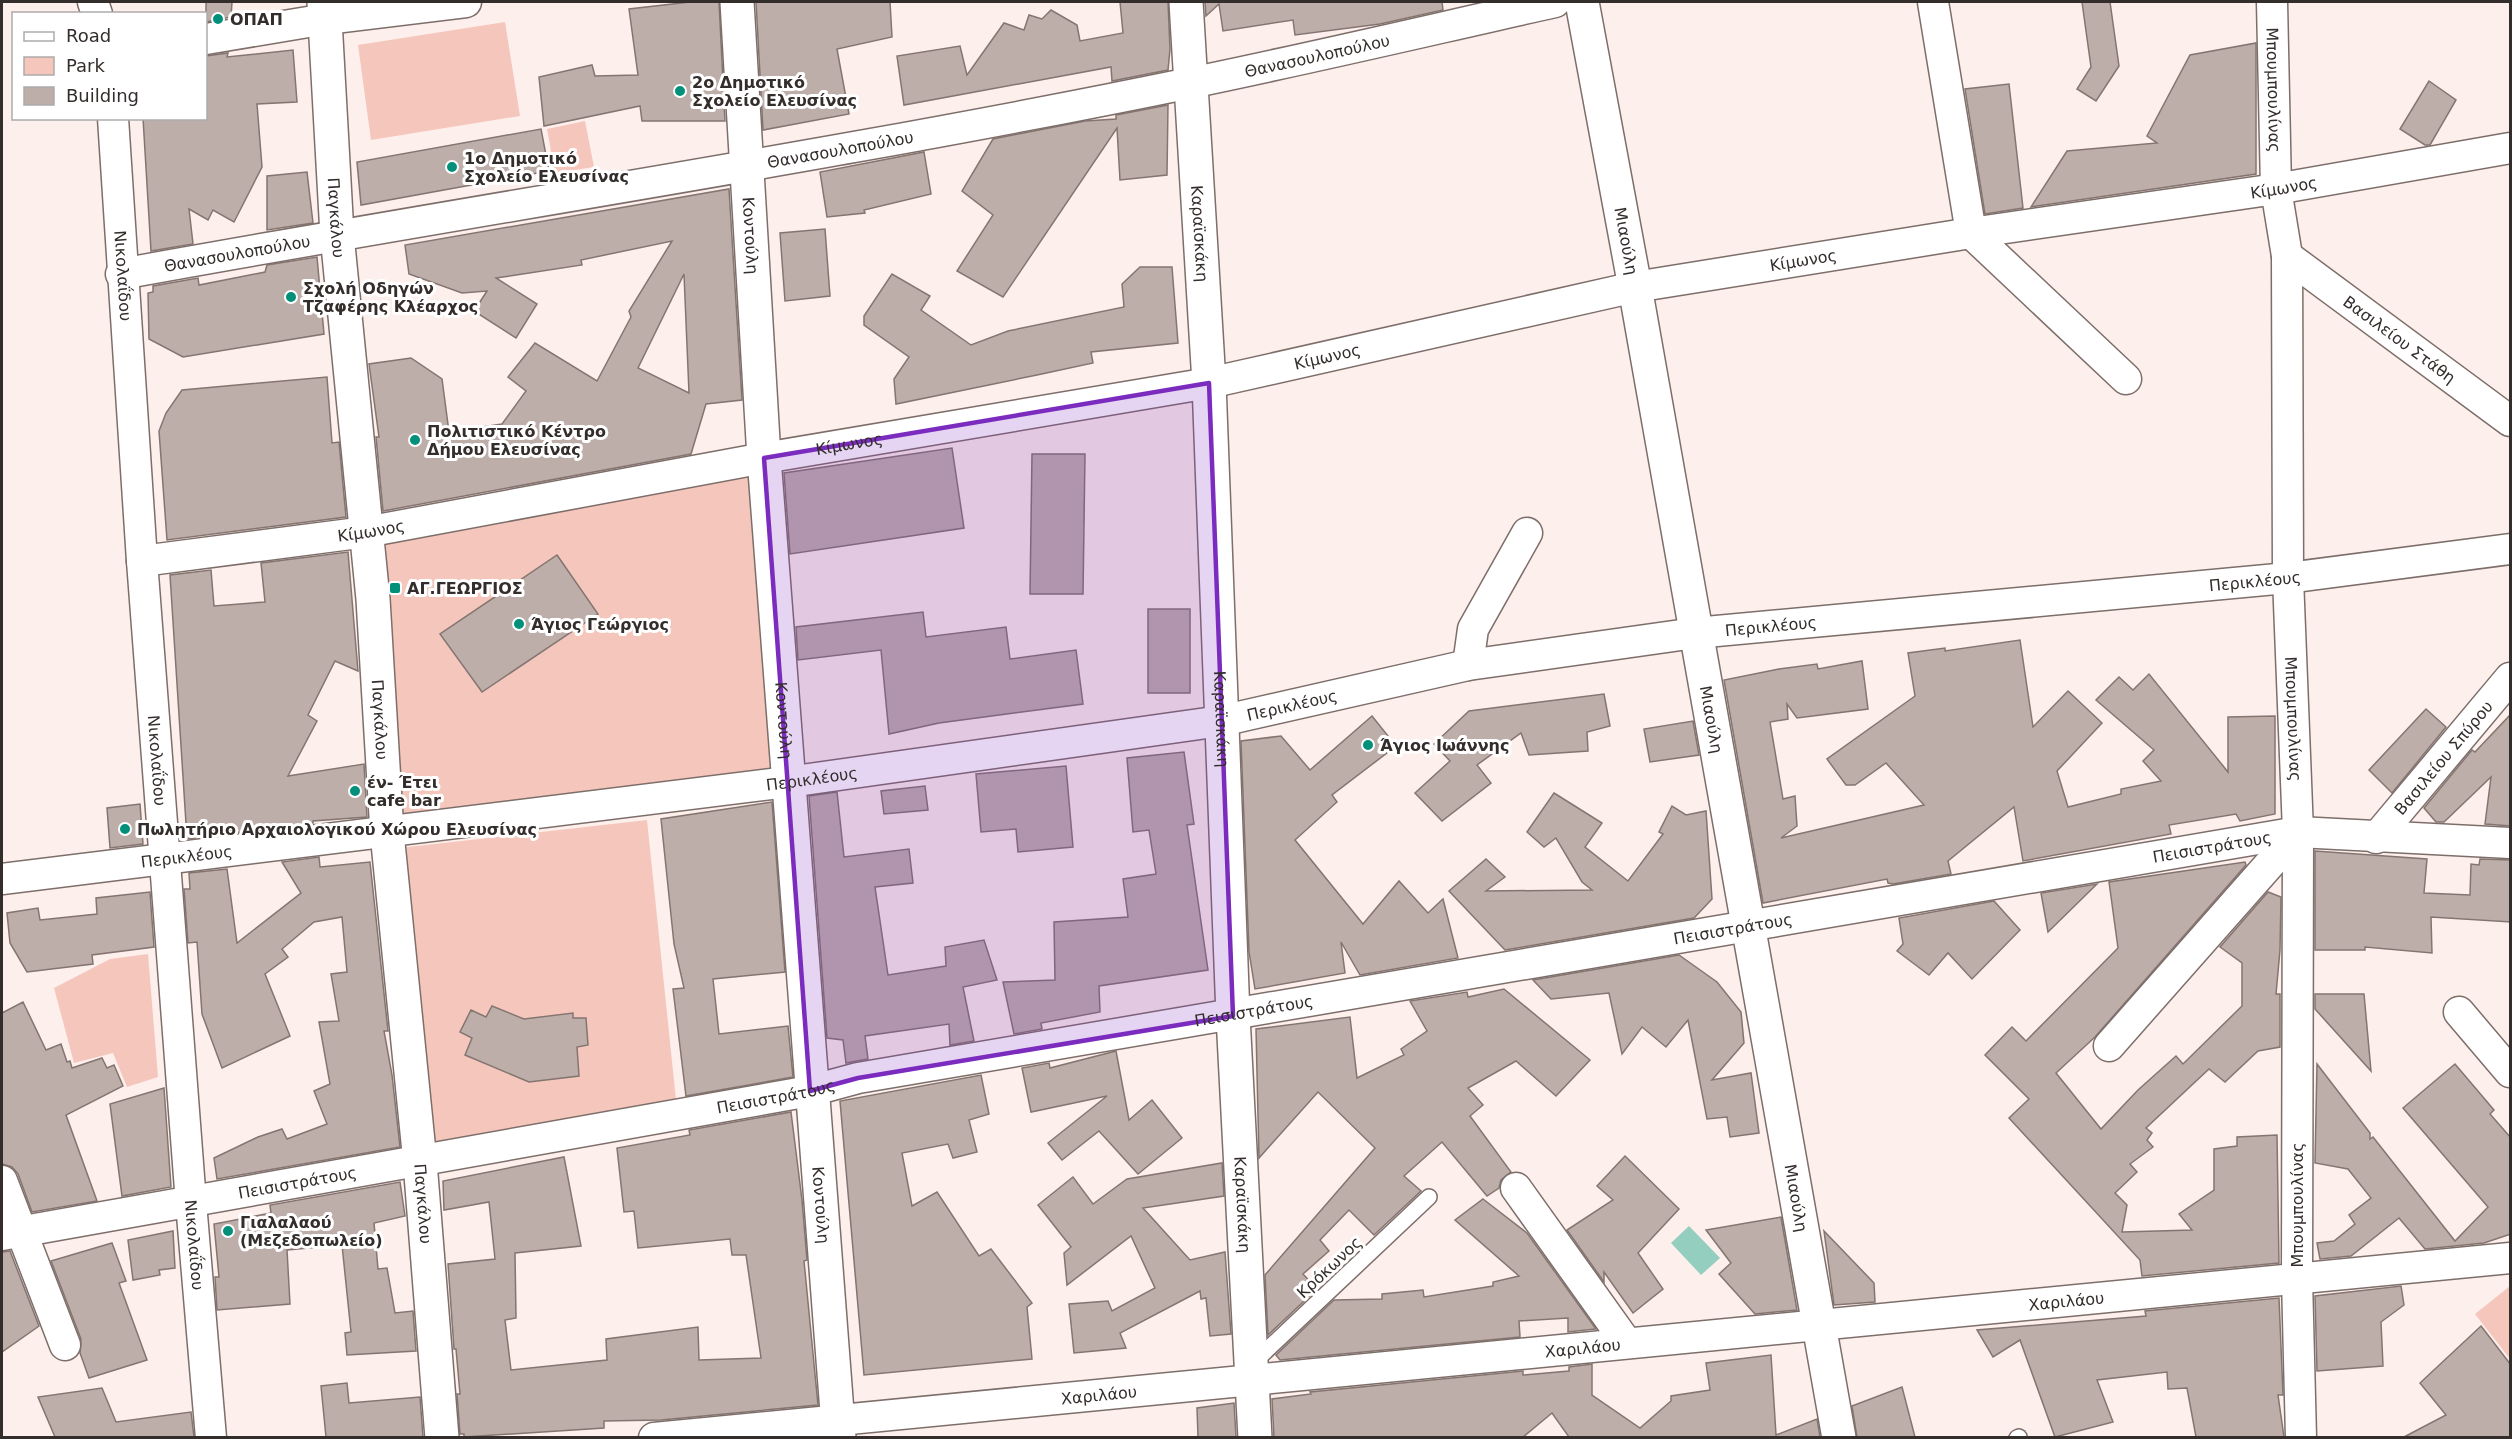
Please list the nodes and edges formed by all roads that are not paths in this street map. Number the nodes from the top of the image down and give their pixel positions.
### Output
1 (466, 2) edge
2 (737, 2) edge
3 (1186, 2) edge
4 (1555, 2) edge
5 (1582, 2) edge
6 (1933, 2) edge
7 (2272, 2) edge
8 (325, 10) edge
9 (207, 39) edge
10 (1190, 83) junction
11 (113, 120) edge
12 (2511, 148) edge
13 (749, 166) junction
14 (2276, 189) junction
15 (1971, 233) junction
16 (337, 235) junction
17 (2287, 256) junction
18 (121, 274) junction
19 (1635, 287) junction
20 (2126, 379) dead end
21 (1209, 383) junction
22 (2511, 421) edge
23 (764, 458) junction
24 (366, 532) junction
25 (1527, 533) dead end
26 (2511, 549) edge
27 (142, 561) junction
28 (2288, 578) junction
29 (1695, 633) junction
30 (1468, 665) junction
31 (2511, 678) edge
32 (1221, 721) junction
33 (788, 782) junction
34 (2298, 832) junction
35 (387, 833) junction
36 (2376, 838) junction
37 (2511, 843) edge
38 (165, 857) junction
39 (2, 879) edge
40 (1748, 925) junction
41 (2459, 1012) dead end
42 (1233, 1016) junction
43 (2109, 1046) dead end
44 (2511, 1072) edge
45 (810, 1091) junction
46 (420, 1162) junction
47 (2, 1181) edge
48 (1516, 1188) dead end
49 (1429, 1197) dead end
50 (191, 1203) junction
51 (11, 1233) edge
52 (2511, 1258) edge
53 (2297, 1279) junction
54 (1818, 1323) junction
55 (1626, 1342) junction
56 (65, 1345) dead end
57 (1252, 1372) junction
58 (838, 1430) edge
59 (212, 1437) edge
60 (442, 1437) edge
61 (654, 1437) edge
62 (1255, 1437) edge
63 (1839, 1437) edge
64 (2301, 1437) edge

1 - 8 street
2 - 13 street, Κοντούλη
3 - 10 street, Καραϊσκάκη
4 - 10 street, Θανασουλοπούλου
5 - 19 street, Μιαούλη
6 - 15 street
7 - 14 street, Μπουμπουλίνας
8 - 9 street
8 - 16 street, Παγκάλου
10 - 13 street, Θανασουλοπούλου
10 - 21 street, Καραϊσκάκη
11 - 18 street, Νικολαΐδου
12 - 14 street, Κίμωνος
13 - 16 street, Θανασουλοπούλου
13 - 23 street, Κοντούλη
14 - 15 street, Κίμωνος
14 - 17 street, Μπουμπουλίνας
15 - 19 street, Κίμωνος
15 - 20 street
16 - 18 street, Θανασουλοπούλου
16 - 24 street, Παγκάλου
17 - 22 street, Βασιλείου Στάθη
17 - 28 street, Μπουμπουλίνας
18 - 27 street, Νικολαΐδου
19 - 21 street, Κίμωνος
19 - 29 street, Μιαούλη
21 - 23 street, Κίμωνος
21 - 32 street, Καραϊσκάκη
23 - 24 street, Κίμωνος
23 - 33 street, Κοντούλη
24 - 27 street, Κίμωνος
24 - 35 street, Παγκάλου
25 - 30 street
26 - 28 street, Περικλέους
27 - 38 street, Νικολαΐδου
28 - 29 street, Περικλέους
28 - 34 street, Μπουμπουλίνας
29 - 30 street, Περικλέους
29 - 40 street, Μιαούλη
30 - 32 street, Περικλέους
31 - 36 street, Βασιλείου Σπύρου
32 - 33 street, Περικλέους
32 - 42 street, Καραϊσκάκη
33 - 35 street, Περικλέους
33 - 45 street, Κοντούλη
34 - 36 street, Πεισιστράτους
34 - 40 street, Πεισιστράτους
34 - 43 street
34 - 53 street, Μπουμπουλίνας
35 - 38 street, Περικλέους
35 - 46 street, Παγκάλου
36 - 37 street, Πεισιστράτους
38 - 39 street, Περικλέους
38 - 50 street, Νικολαΐδου
40 - 42 street, Πεισιστράτους
40 - 54 street, Μιαούλη
41 - 44 street
42 - 45 street, Πεισιστράτους
42 - 57 street, Καραϊσκάκη
45 - 46 street, Πεισιστράτους
45 - 58 street, Κοντούλη
46 - 50 street, Πεισιστράτους
46 - 60 street, Παγκάλου
47 - 51 street
48 - 55 street
49 - 57 lane, Κρόκωνος
50 - 51 street, Πεισιστράτους
50 - 59 street, Νικολαΐδου
51 - 56 street
52 - 53 street, Χαριλάου
53 - 54 street, Χαριλάου
53 - 64 street, Μπουμπουλίνας
54 - 55 street, Χαριλάου
54 - 63 street, Μιαούλη
55 - 57 street, Χαριλάου
57 - 58 street, Χαριλάου
57 - 62 street, Καραϊσκάκη
58 - 61 street, Χαριλάου

